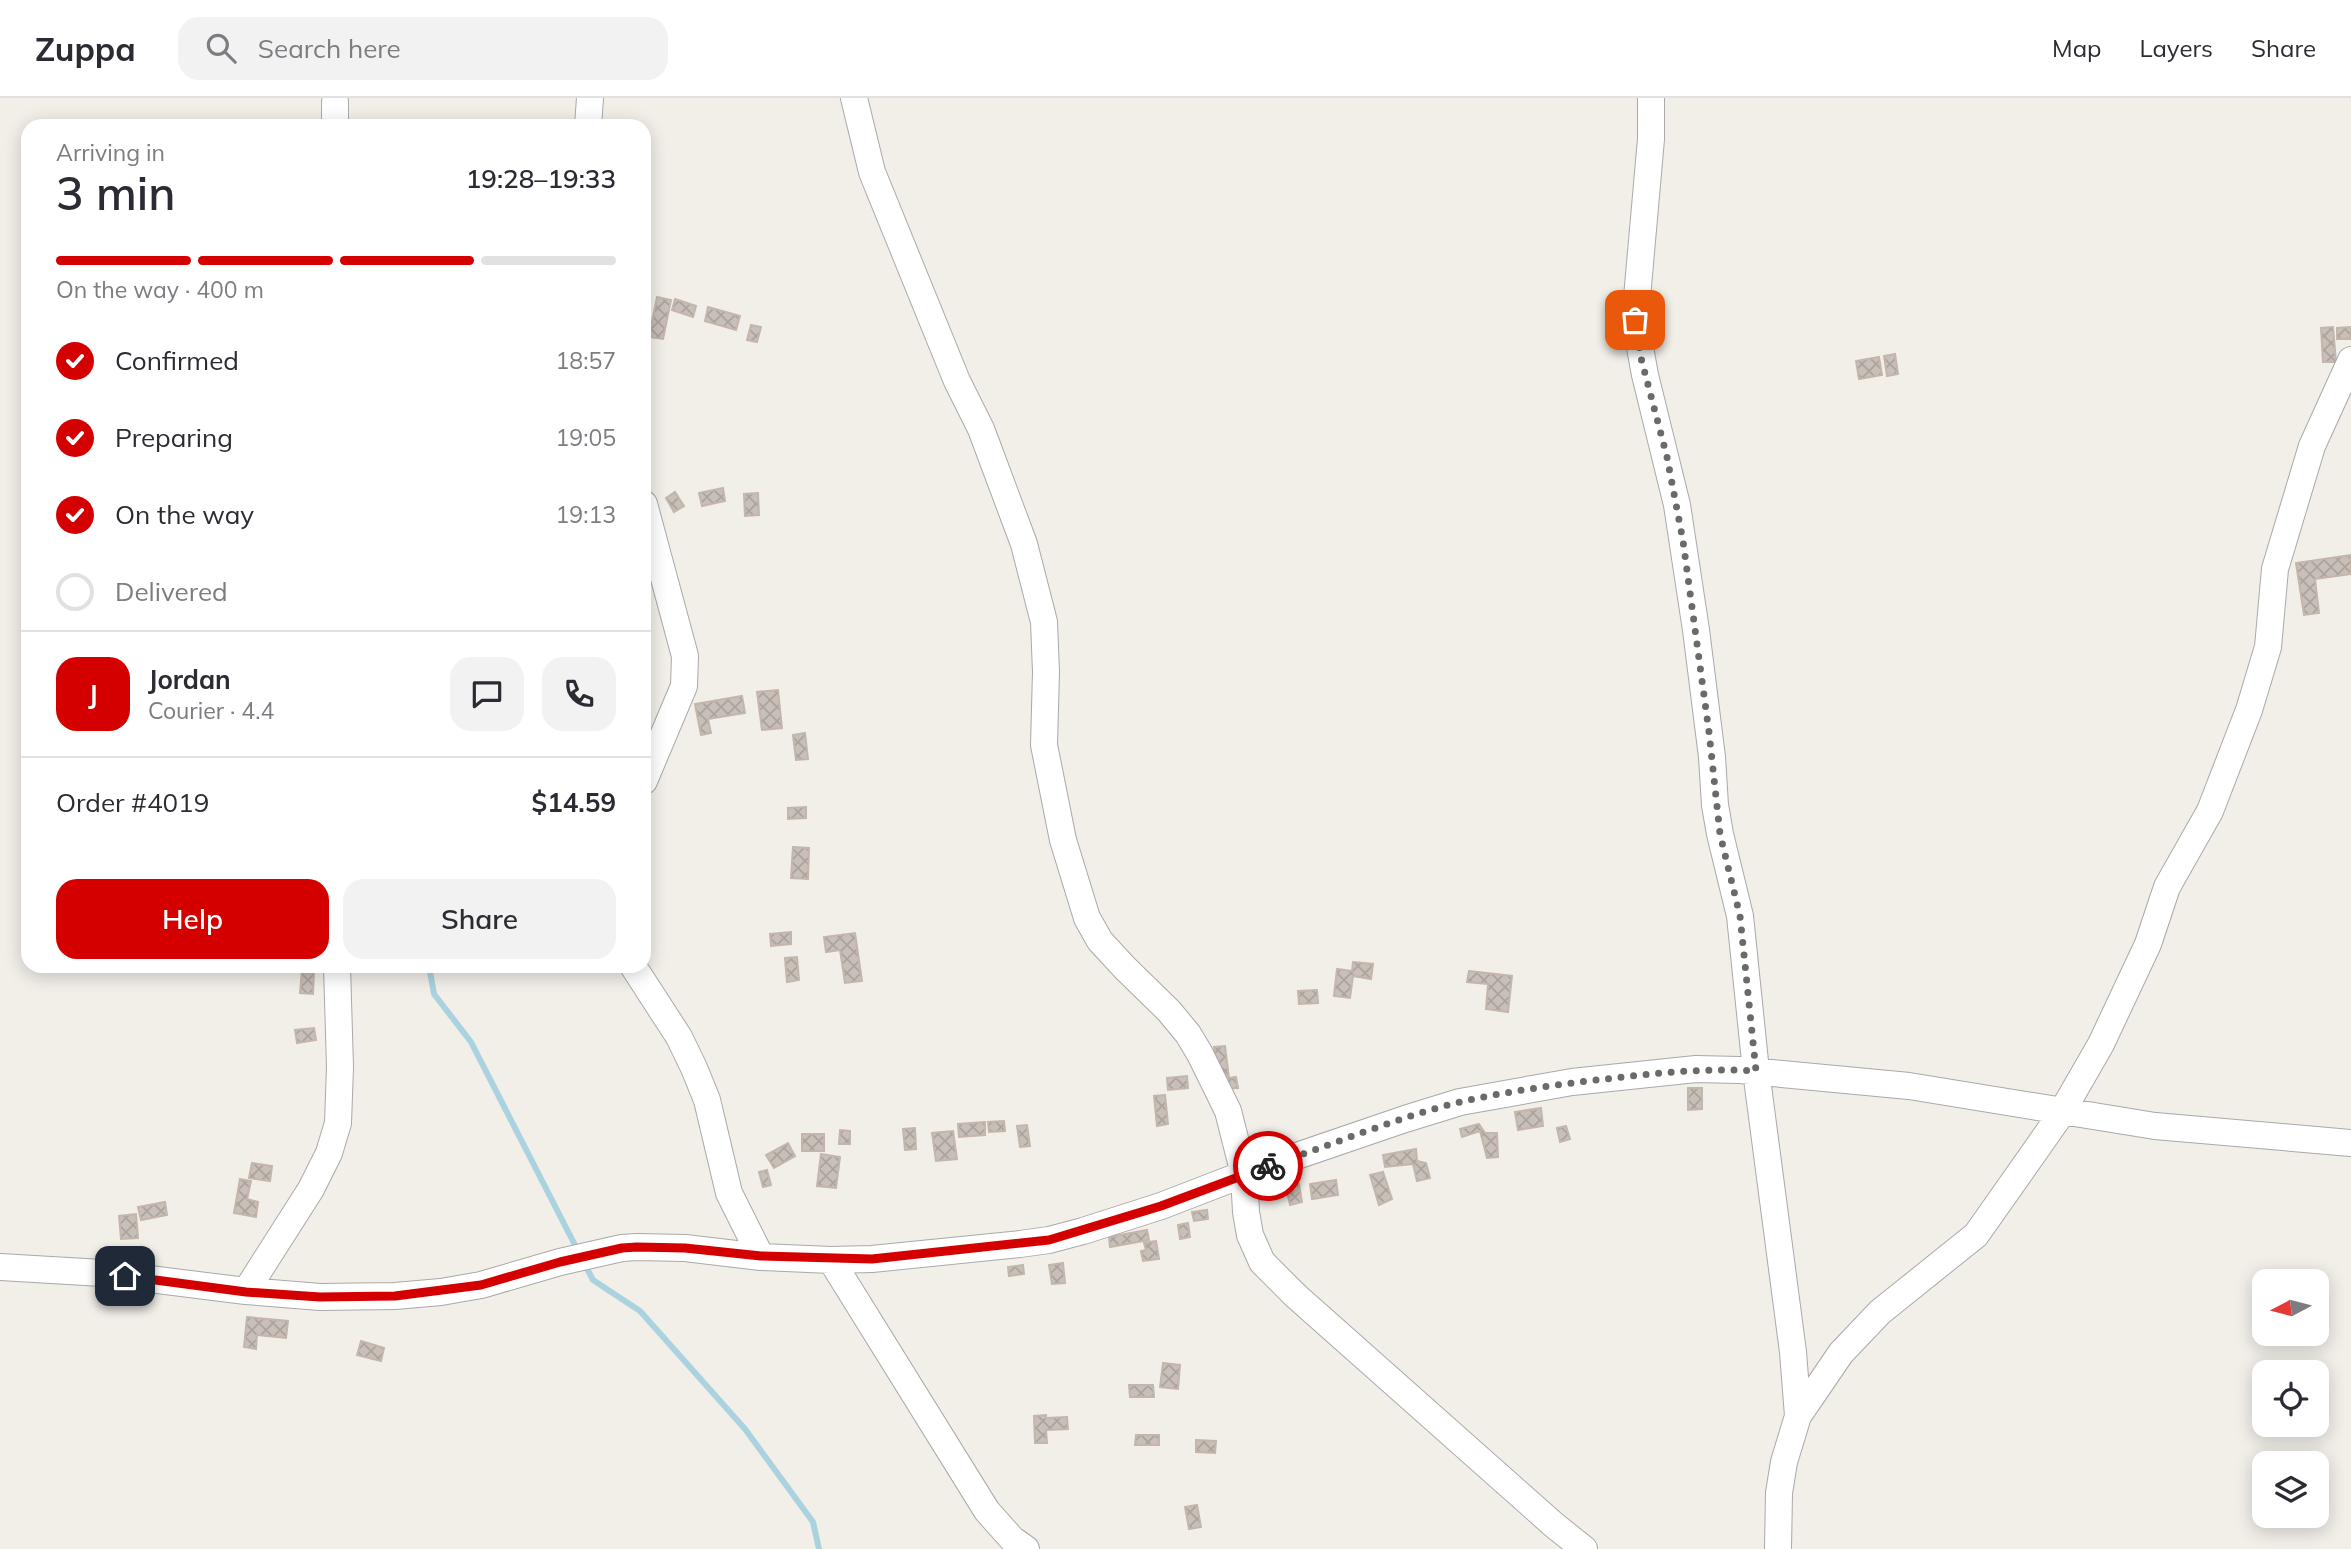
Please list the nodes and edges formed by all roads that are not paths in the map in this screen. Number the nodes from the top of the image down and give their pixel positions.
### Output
1 (590, 98) edge
2 (854, 98) edge
3 (1651, 98) edge
4 (588, 119) edge
5 (2351, 359) edge
6 (651, 530) edge
7 (651, 764) edge
8 (337, 973) edge
9 (638, 973) edge
10 (1756, 1071) junction
11 (2062, 1111) junction
12 (2351, 1143) edge
13 (1244, 1174) junction
14 (761, 1256) junction
15 (831, 1260) junction
16 (0, 1267) edge
17 (246, 1292) junction
18 (1798, 1416) junction
19 (1026, 1549) edge
20 (1584, 1549) edge
21 (1778, 1549) edge

1 - 4 street
2 - 13 street
3 - 10 street
5 - 11 street
6 - 7 street
8 - 17 street
9 - 14 street
10 - 11 street
10 - 13 street
10 - 18 street
11 - 12 street
11 - 18 street
13 - 15 street
13 - 20 street
14 - 15 street
14 - 17 street
15 - 19 street
16 - 17 street
18 - 21 street

